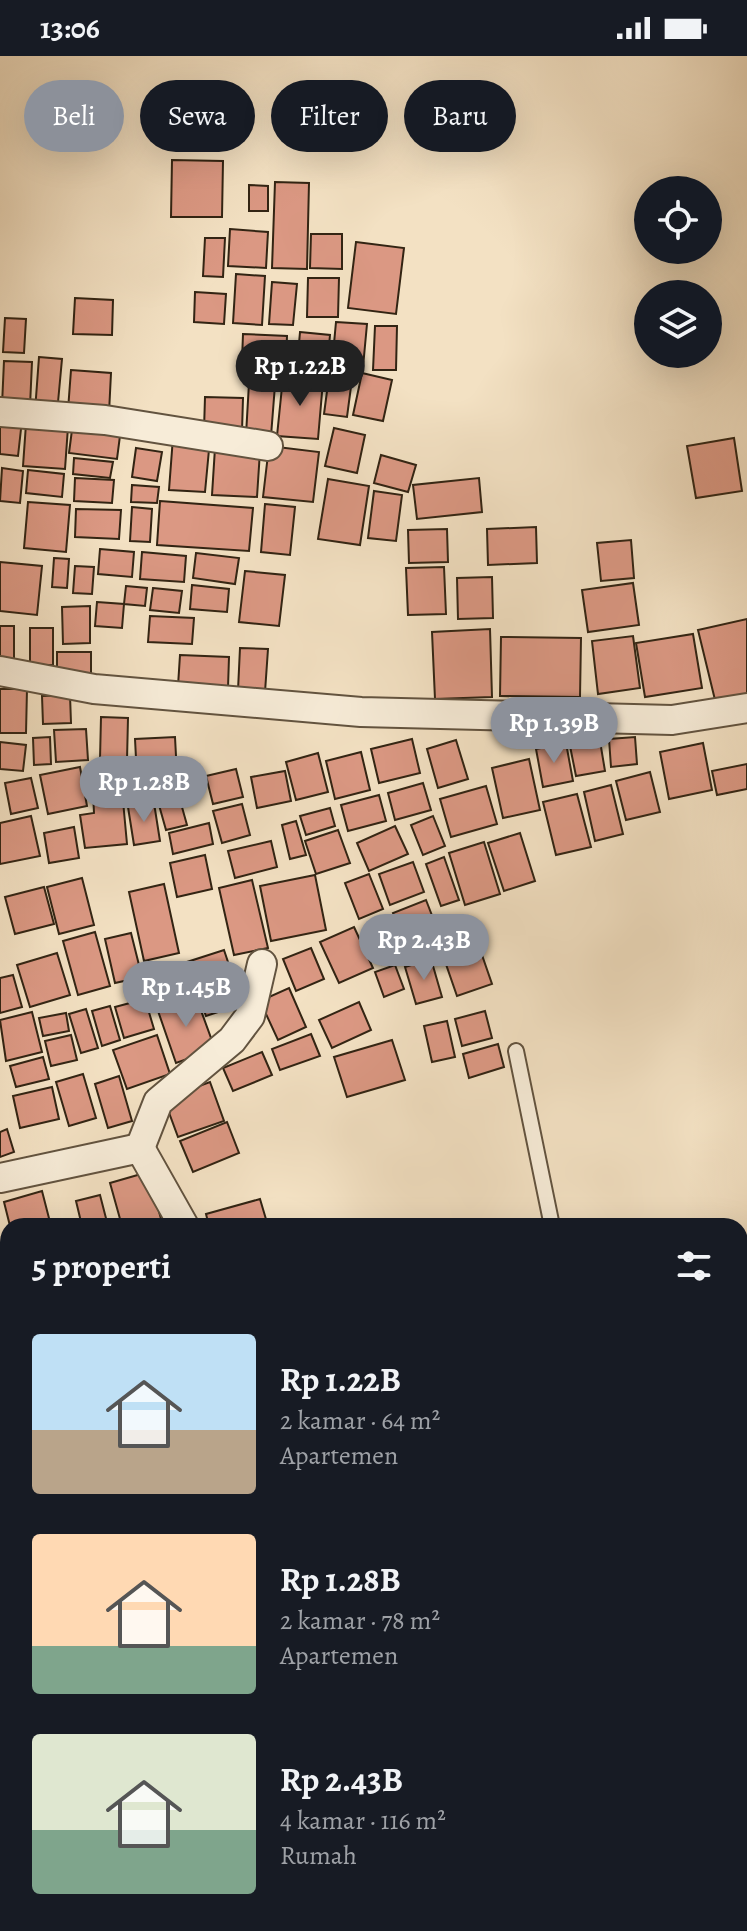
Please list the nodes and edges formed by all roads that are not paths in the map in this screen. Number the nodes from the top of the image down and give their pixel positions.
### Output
1 (0, 412) edge
2 (268, 446) dead end
3 (0, 671) edge
4 (747, 708) edge
5 (262, 964) dead end
6 (516, 1051) dead end
7 (140, 1148) junction
8 (0, 1178) edge
9 (179, 1218) edge
10 (550, 1218) edge

1 - 2 street
3 - 4 street
5 - 7 street
6 - 10 lane
7 - 8 street
7 - 9 street

